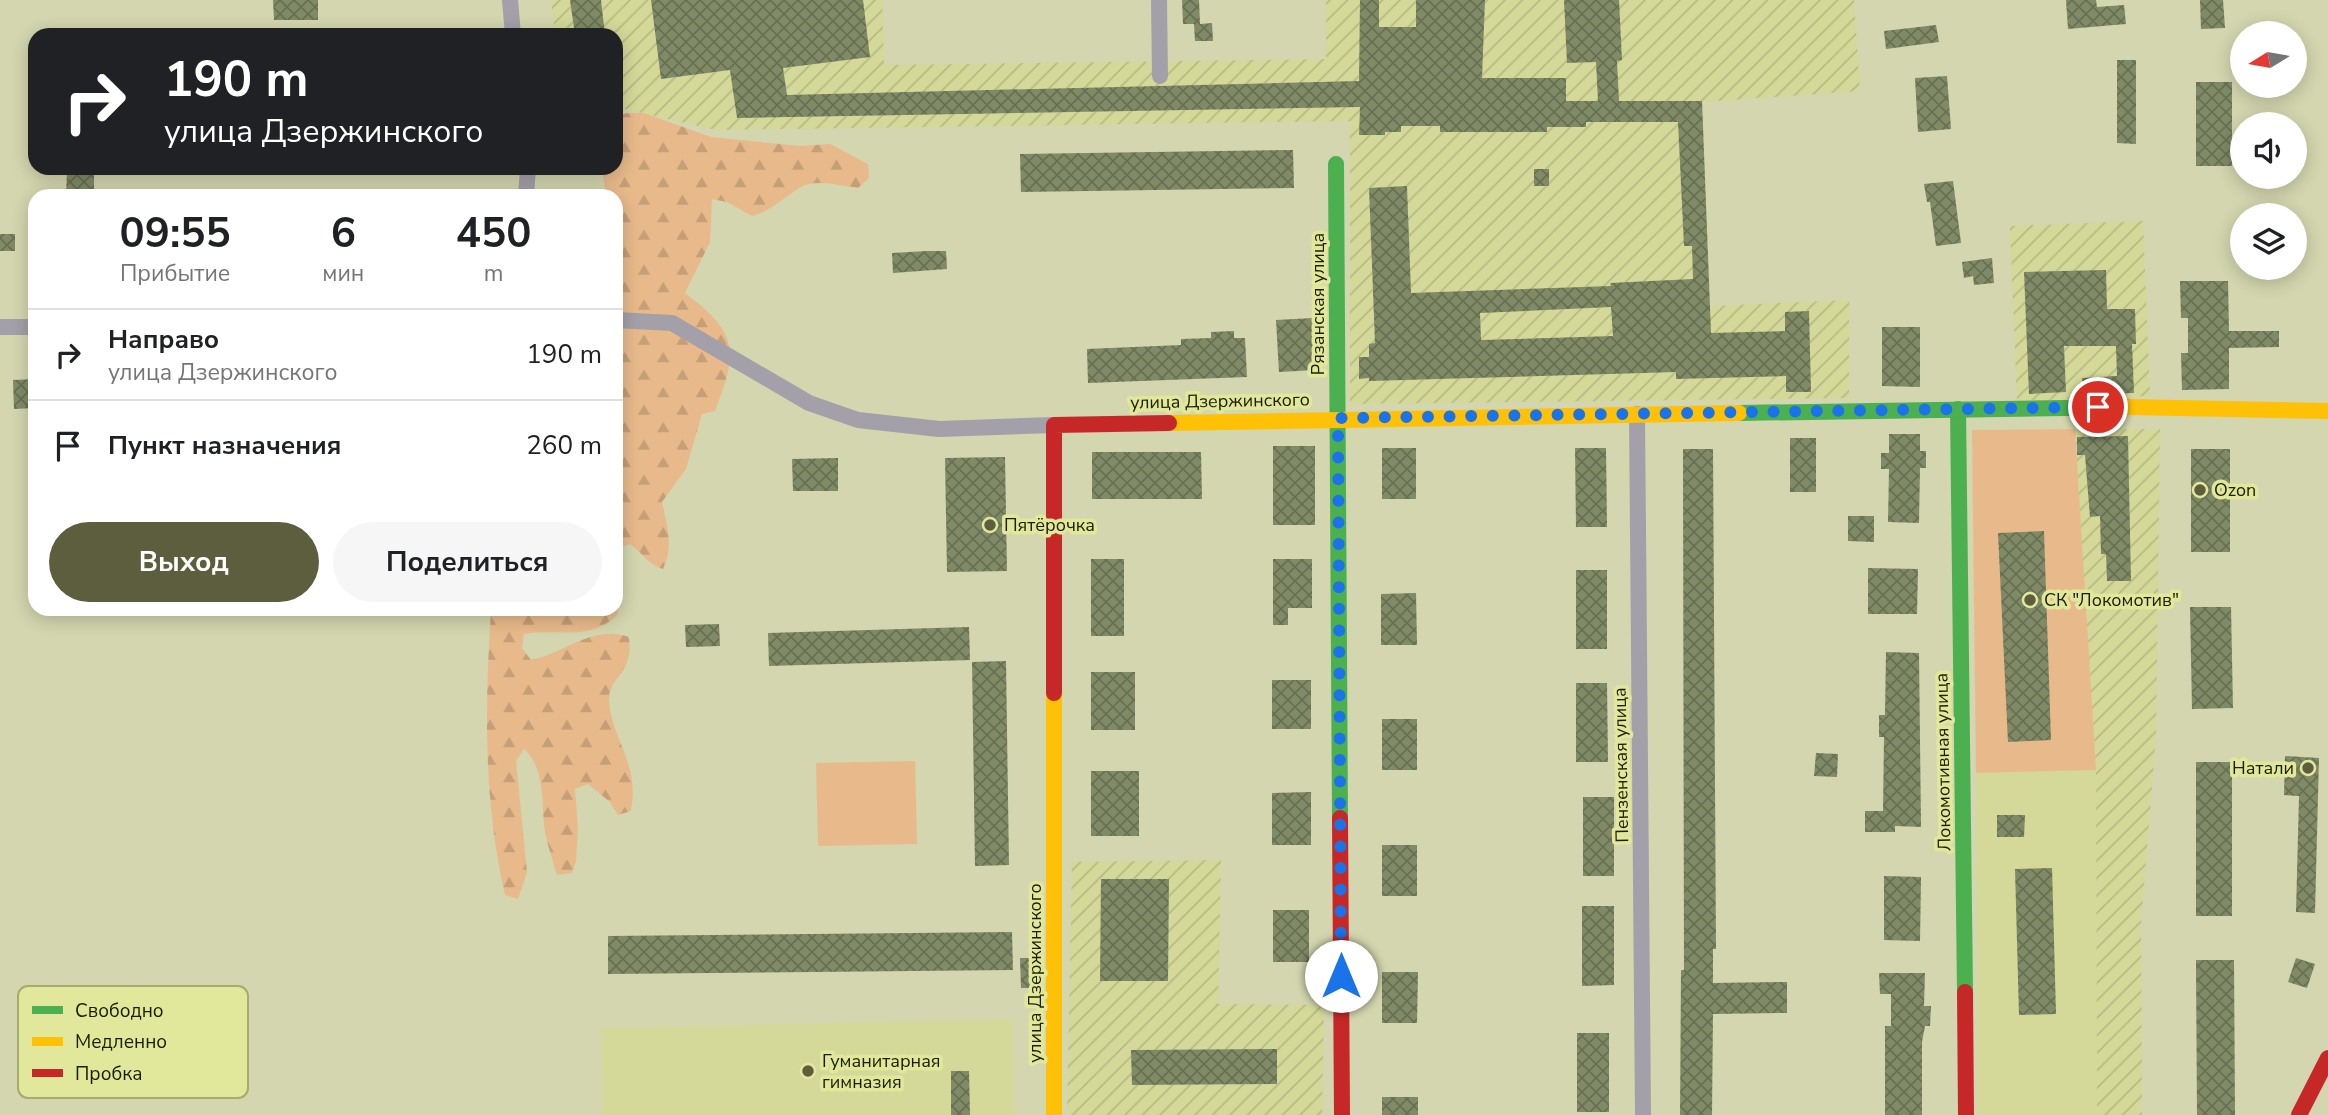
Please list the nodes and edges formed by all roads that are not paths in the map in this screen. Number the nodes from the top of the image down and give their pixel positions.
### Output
1 (510, 0) edge
2 (1159, 0) edge
3 (512, 28) edge
4 (1160, 76) dead end
5 (1336, 164) dead end
6 (623, 320) edge
7 (0, 327) edge
8 (28, 327) edge
9 (1958, 409) junction
10 (2328, 411) edge
11 (1637, 414) junction
12 (1338, 418) junction
13 (1054, 425) junction
14 (2328, 1058) edge
15 (1055, 1115) edge
16 (1342, 1115) edge
17 (1643, 1115) edge
18 (1966, 1115) edge
19 (2298, 1115) edge

1 - 3 street
2 - 4 street
5 - 12 street, Рязанская улица
6 - 13 street
7 - 8 street
9 - 10 street, улица Дзержинского
9 - 11 street, улица Дзержинского
9 - 18 street, Локомотивная улица
11 - 12 street, улица Дзержинского
11 - 17 street, Пензенская улица
12 - 13 street, улица Дзержинского
12 - 16 street, Рязанская улица
13 - 15 street, улица Дзержинского
14 - 19 street

